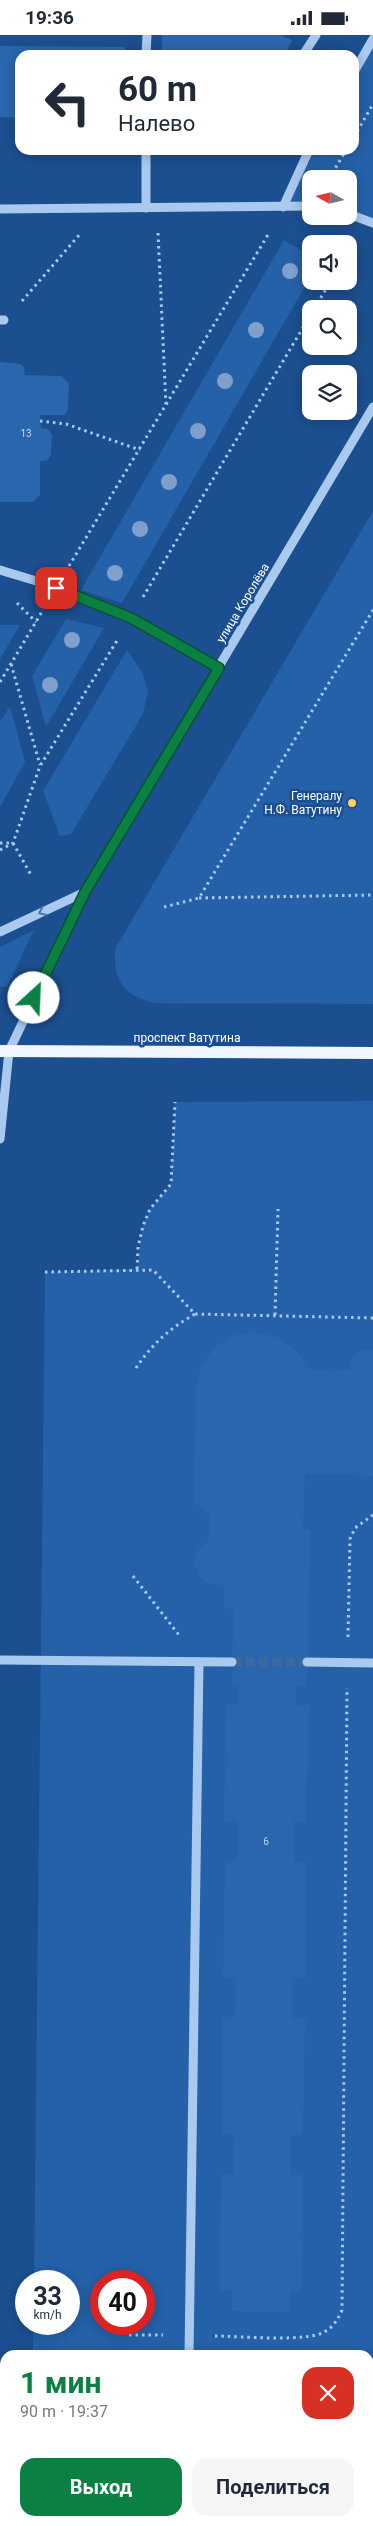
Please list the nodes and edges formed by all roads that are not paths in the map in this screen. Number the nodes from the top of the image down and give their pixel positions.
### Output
1 (146, 35) edge
2 (316, 35) edge
3 (373, 39) edge
4 (146, 50) edge
5 (306, 50) edge
6 (359, 63) edge
7 (146, 155) edge
8 (307, 155) edge
9 (302, 205) edge
10 (283, 207) junction
11 (146, 208) junction
12 (0, 209) edge
13 (358, 217) edge
14 (373, 223) edge
15 (373, 407) edge
16 (0, 570) edge
17 (219, 668) junction
18 (85, 892) junction
19 (0, 933) edge
20 (5, 1051) edge
21 (373, 1053) edge
22 (0, 1139) edge
23 (0, 1660) edge
24 (199, 1662) junction
25 (232, 1662) tunnel mouth
26 (307, 1662) tunnel mouth
27 (373, 1663) edge
28 (190, 2350) edge

1 - 4 street
2 - 5 street
3 - 6 street
7 - 11 street
8 - 10 street
9 - 10 street
10 - 11 street
11 - 12 street
13 - 14 street
15 - 17 street, улица Королёва
16 - 17 street
17 - 18 street, улица Королёва
18 -> 19 street
18 - 20 street, улица Королёва
20 - 21 main road, проспект Ватутина
20 - 22 street, улица Королёва
23 - 24 street
24 - 25 street
24 - 28 street
26 - 27 street

